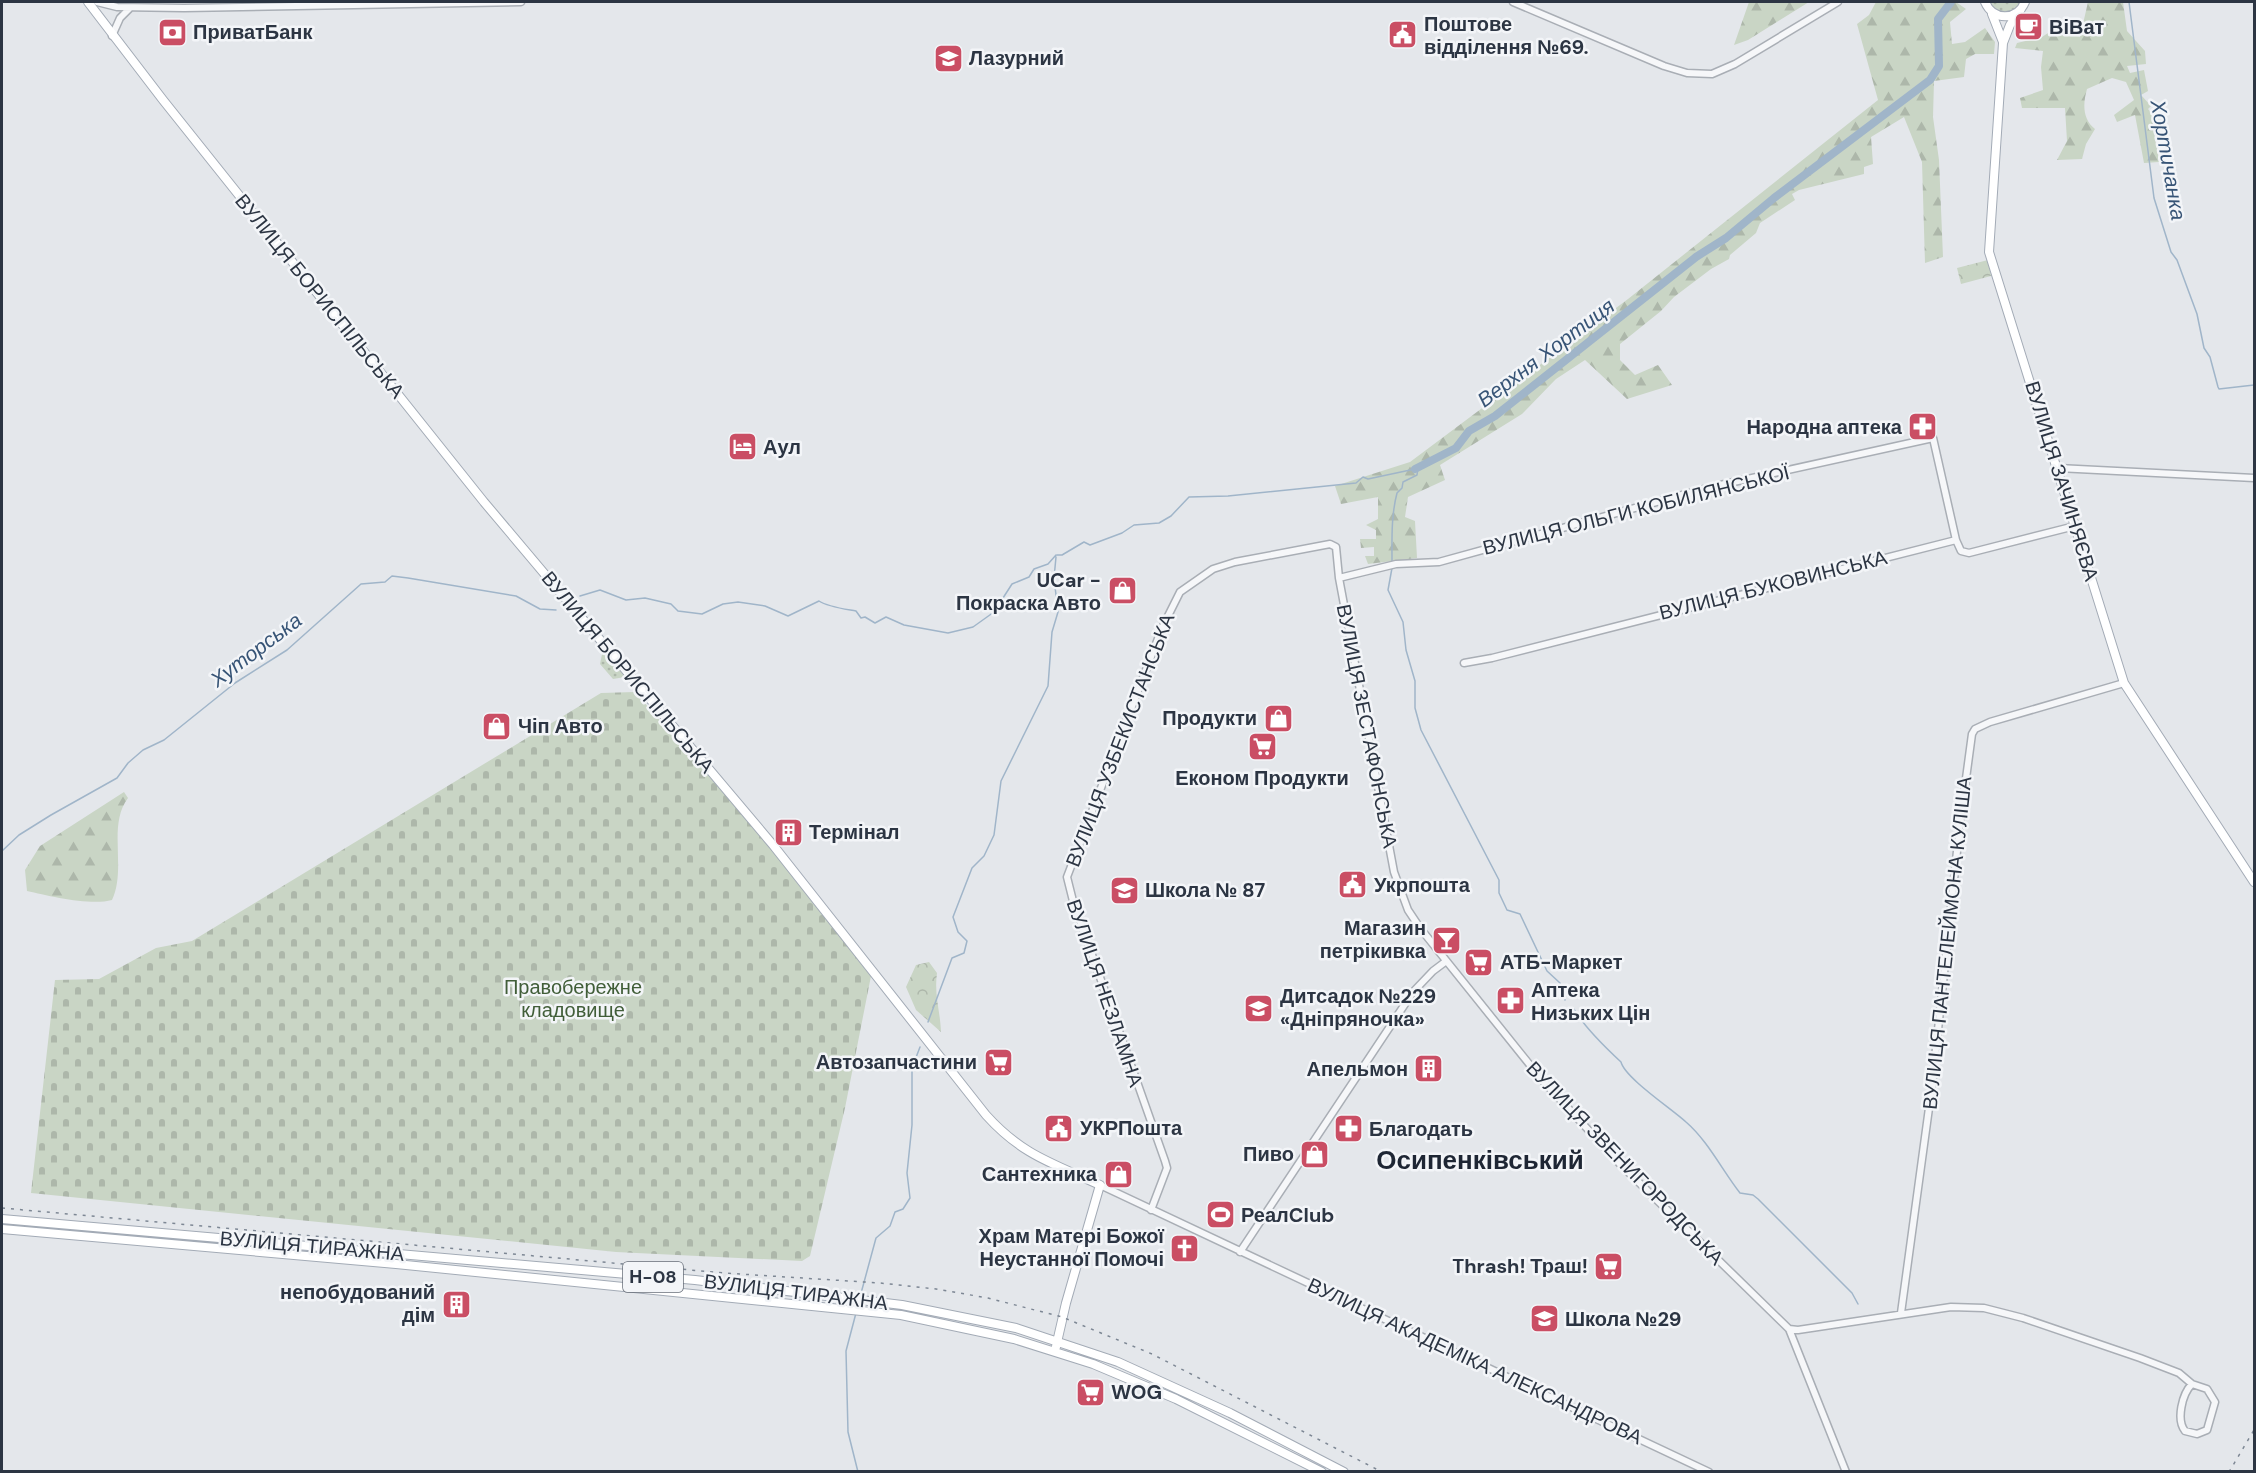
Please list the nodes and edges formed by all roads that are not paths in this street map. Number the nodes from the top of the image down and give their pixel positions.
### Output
1 (88, 2) edge
2 (98, 2) edge
3 (521, 2) edge
4 (1513, 2) edge
5 (1838, 2) edge
6 (1979, 2) edge
7 (2023, 5) edge
8 (1988, 7) edge
9 (130, 8) junction
10 (112, 36) junction
11 (2003, 43) junction
12 (2058, 468) junction
13 (2254, 478) edge
14 (2075, 526) junction
15 (1956, 540) junction
16 (1336, 547) joint
17 (1339, 578) junction
18 (1464, 663) dead end
19 (2124, 683) junction
20 (1067, 877) joint
21 (2254, 882) edge
22 (1445, 962) junction
23 (1100, 1185) junction
24 (1151, 1210) junction
25 (2, 1219) edge
26 (2, 1229) edge
27 (1240, 1252) junction
28 (562, 1269) junction
29 (695, 1280) junction
30 (562, 1282) junction
31 (695, 1294) junction
32 (1901, 1313) junction
33 (1789, 1329) junction
34 (1058, 1341) junction
35 (1055, 1351) junction
36 (2192, 1384) junction
37 (1322, 1472) edge
38 (1344, 1472) edge
39 (1709, 1472) edge
40 (1846, 1472) edge

1 - 10 main road, ВУЛИЦЯ БОРИСПІЛЬСЬКА
2 - 9 street
3 - 9 street
4 - 5 street
6 - 8 street
7 - 8 main road
7 - 11 main road
8 - 11 main road
9 - 10 street
10 - 23 main road, ВУЛИЦЯ БОРИСПІЛЬСЬКА
11 - 12 main road, ВУЛИЦЯ ЗАЧИНЯЄВА
12 - 13 street
12 - 14 main road, ВУЛИЦЯ ЗАЧИНЯЄВА
14 - 15 street
14 - 19 main road, ВУЛИЦЯ ЗАЧИНЯЄВА
15 - 17 street, ВУЛИЦЯ ОЛЬГИ КОБИЛЯНСЬКОЇ
15 - 18 street, ВУЛИЦЯ БУКОВИНСЬКА
16 - 17 street, ВУЛИЦЯ ЗЕСТАФОНСЬКА
16 - 20 street, ВУЛИЦЯ УЗБЕКИСТАНСЬКА
17 - 22 street, ВУЛИЦЯ ЗЕСТАФОНСЬКА
19 - 21 main road, ВУЛИЦЯ ЗАЧИНЯЄВА
19 - 32 street, ВУЛИЦЯ ПАНТЕЛЕЙМОНА КУЛІША
20 - 24 street, ВУЛИЦЯ НЕЗЛАМНА
22 - 27 street
22 - 33 street, ВУЛИЦЯ ЗВЕНИГОРОДСЬКА
23 - 24 street, ВУЛИЦЯ БОРИСПІЛЬСЬКА
23 - 34 main road
24 - 27 street, ВУЛИЦЯ БОРИСПІЛЬСЬКА
25 - 28 main road, ВУЛИЦЯ ТИРАЖНА / Н-08
26 - 30 main road, ВУЛИЦЯ ТИРАЖНА / Н-08
27 - 39 street, ВУЛИЦЯ АКАДЕМІКА АЛЕКСАНДРОВА
28 - 29 main road, ВУЛИЦЯ ТИРАЖНА / Н-08
28 - 30 main road
29 - 31 main road
29 - 34 main road, ВУЛИЦЯ ТИРАЖНА / Н-08
30 - 31 main road, ВУЛИЦЯ ТИРАЖНА / Н-08
31 - 35 main road, ВУЛИЦЯ ТИРАЖНА / Н-08
32 - 33 street
32 - 36 street
33 - 40 street, ВУЛИЦЯ ЗВЕНИГОРОДСЬКА
34 - 35 main road
34 - 38 main road, ВУЛИЦЯ ТИРАЖНА / Н-08
35 - 37 main road, ВУЛИЦЯ ТИРАЖНА / Н-08
36 - 36 street

